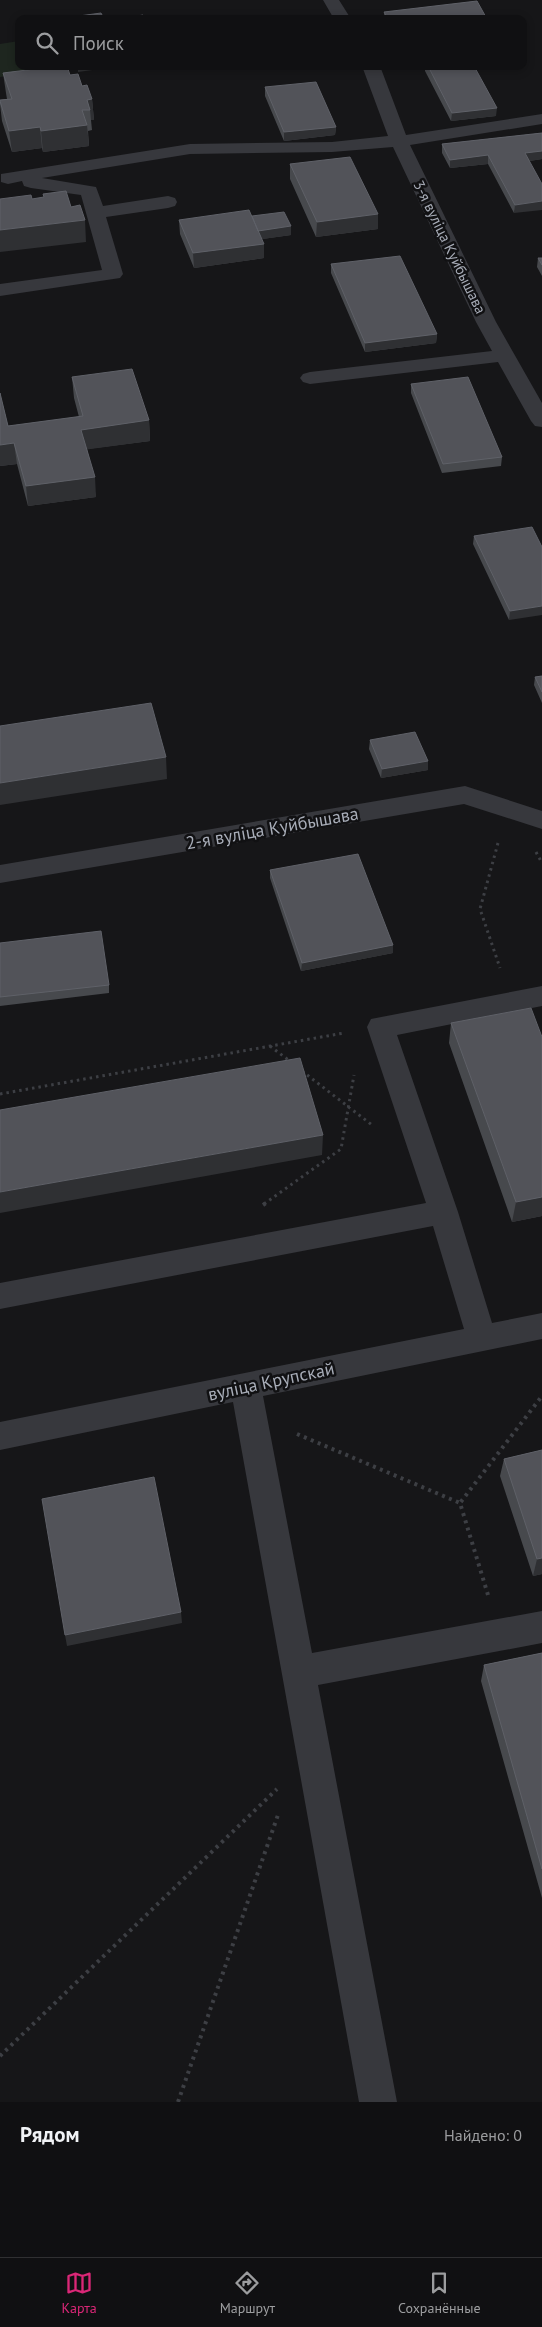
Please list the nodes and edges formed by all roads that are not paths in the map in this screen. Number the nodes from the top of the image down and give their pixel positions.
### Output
1 (331, 0) edge
2 (340, 15) edge
3 (372, 70) edge
4 (542, 119) edge
5 (399, 141) junction
6 (4, 177) edge
7 (168, 202) dead end
8 (95, 213) junction
9 (0, 290) edge
10 (506, 355) junction
11 (310, 378) dead end
12 (542, 421) edge
13 (542, 820) edge
14 (0, 874) edge
15 (542, 996) edge
16 (443, 1212) junction
17 (0, 1296) edge
18 (542, 1326) edge
19 (482, 1338) junction
20 (246, 1386) junction
21 (0, 1436) edge
22 (542, 1627) edge
23 (298, 1672) junction
24 (378, 2102) edge

1 - 2 street
3 - 5 street, 3-я вуліца Куйбышава
4 - 5 street
5 - 6 street
5 - 10 street, 3-я вуліца Куйбышава
6 - 8 street
7 - 8 street
8 - 9 street
10 - 11 street
10 - 12 street, 3-я вуліца Куйбышава
13 - 14 street, 2-я вуліца Куйбышава
15 - 16 street
16 - 17 street
16 - 19 street
18 - 19 street, вуліца Крупскай
19 - 20 street, вуліца Крупскай
20 - 21 street, вуліца Крупскай
20 - 23 street
22 - 23 street
23 - 24 street

